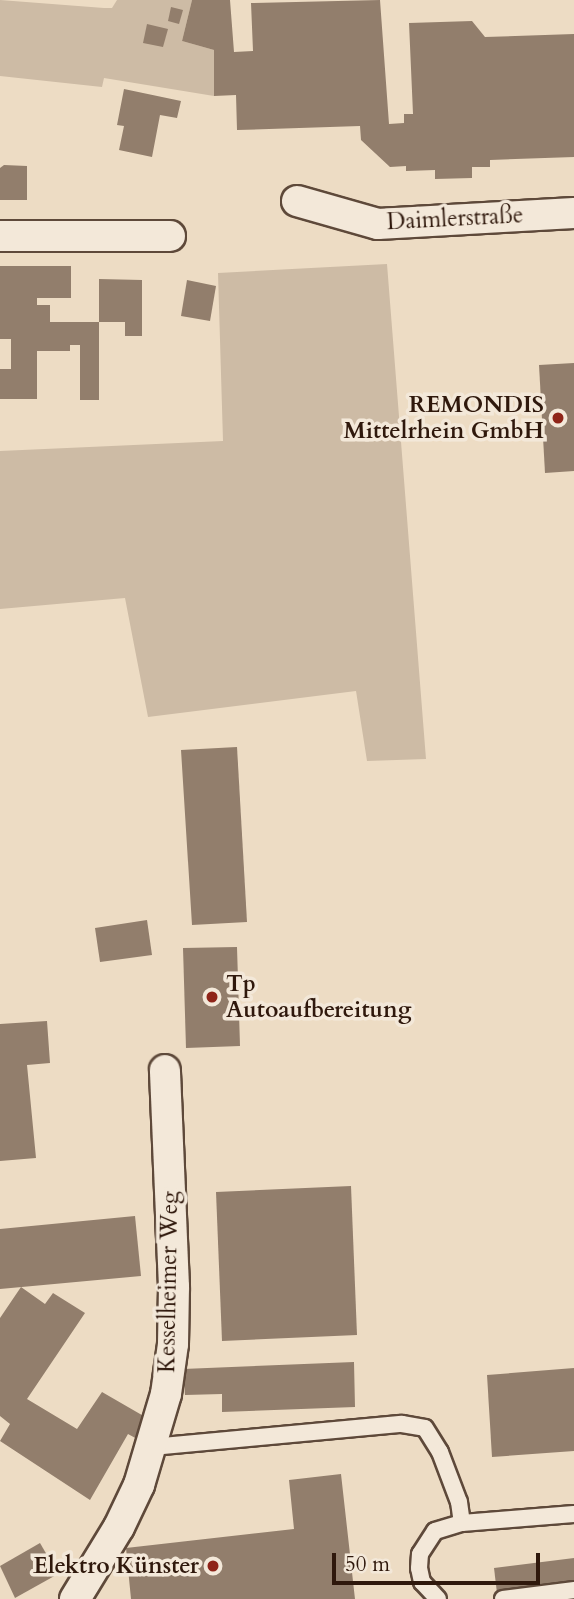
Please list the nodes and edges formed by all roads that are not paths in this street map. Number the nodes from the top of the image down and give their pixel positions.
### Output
1 (297, 201) dead end
2 (574, 213) edge
3 (0, 236) edge
4 (170, 236) dead end
5 (165, 1070) dead end
6 (152, 1447) junction
7 (574, 1514) edge
8 (462, 1523) junction
9 (574, 1590) edge
10 (75, 1599) edge
11 (438, 1599) edge
12 (503, 1599) edge

1 - 2 street, Daimlerstraße
3 - 4 street
5 - 6 street, Kesselheimer Weg
6 - 8 lane
6 - 10 street, Kesselheimer Weg
7 - 8 lane
8 - 11 lane
9 - 12 lane

